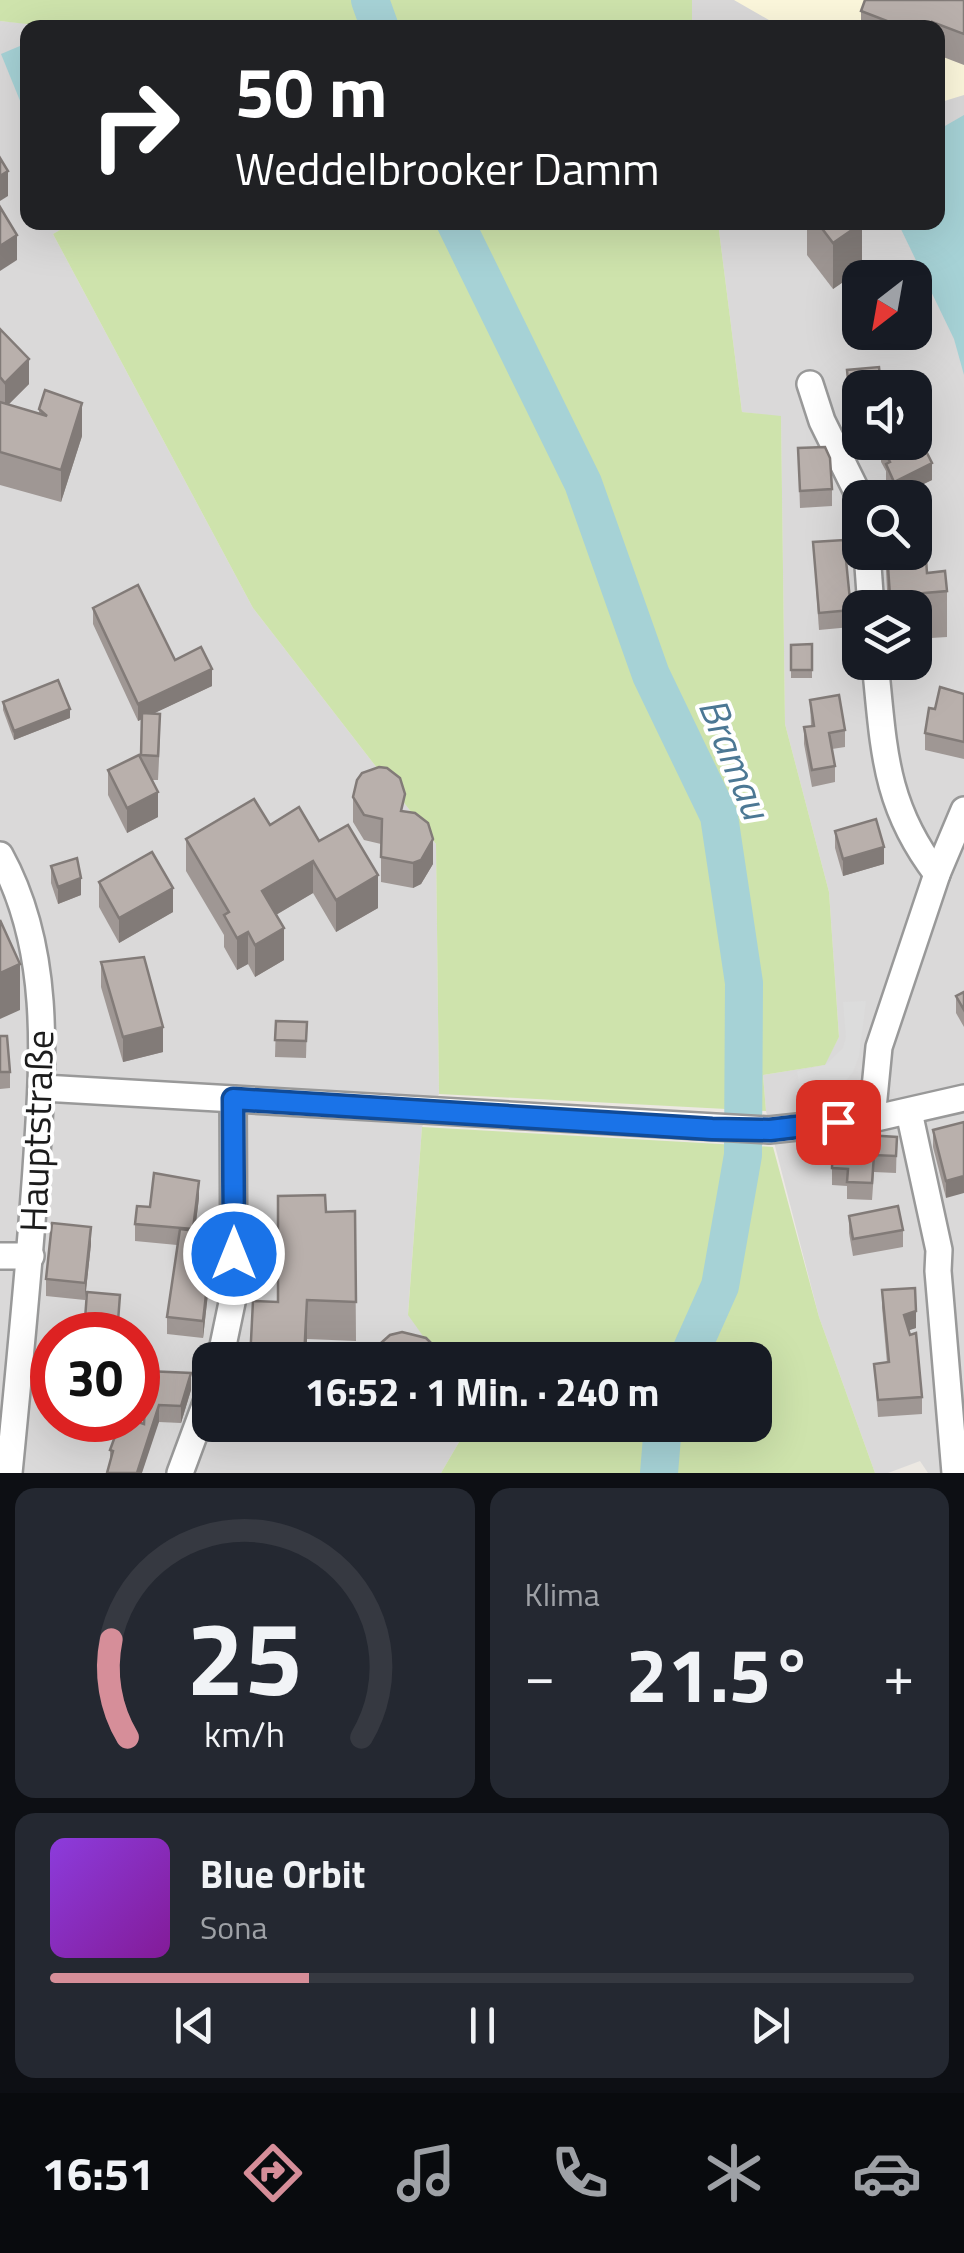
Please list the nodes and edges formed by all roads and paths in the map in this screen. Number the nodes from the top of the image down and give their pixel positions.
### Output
1 (810, 384) dead end
2 (851, 480) edge
3 (877, 680) edge
4 (964, 810) edge
5 (0, 855) edge
6 (938, 874) junction
7 (43, 1088) junction
8 (964, 1098) edge
9 (233, 1099) junction
10 (909, 1112) junction
11 (872, 1118) junction
12 (0, 1256) edge
13 (31, 1256) junction
14 (224, 1342) edge
15 (192, 1441) edge
16 (10, 1473) edge
17 (180, 1473) edge
18 (955, 1473) edge

1 - 2 street
3 - 6 street
4 - 6 street
5 - 7 street, Hauptstraße
6 - 11 street
7 - 9 street
7 - 13 street, Hauptstraße
8 - 10 street
9 - 11 street
9 - 14 street
10 - 11 street
10 - 18 street
12 - 13 street
13 - 16 street, Hauptstraße
15 - 17 street

